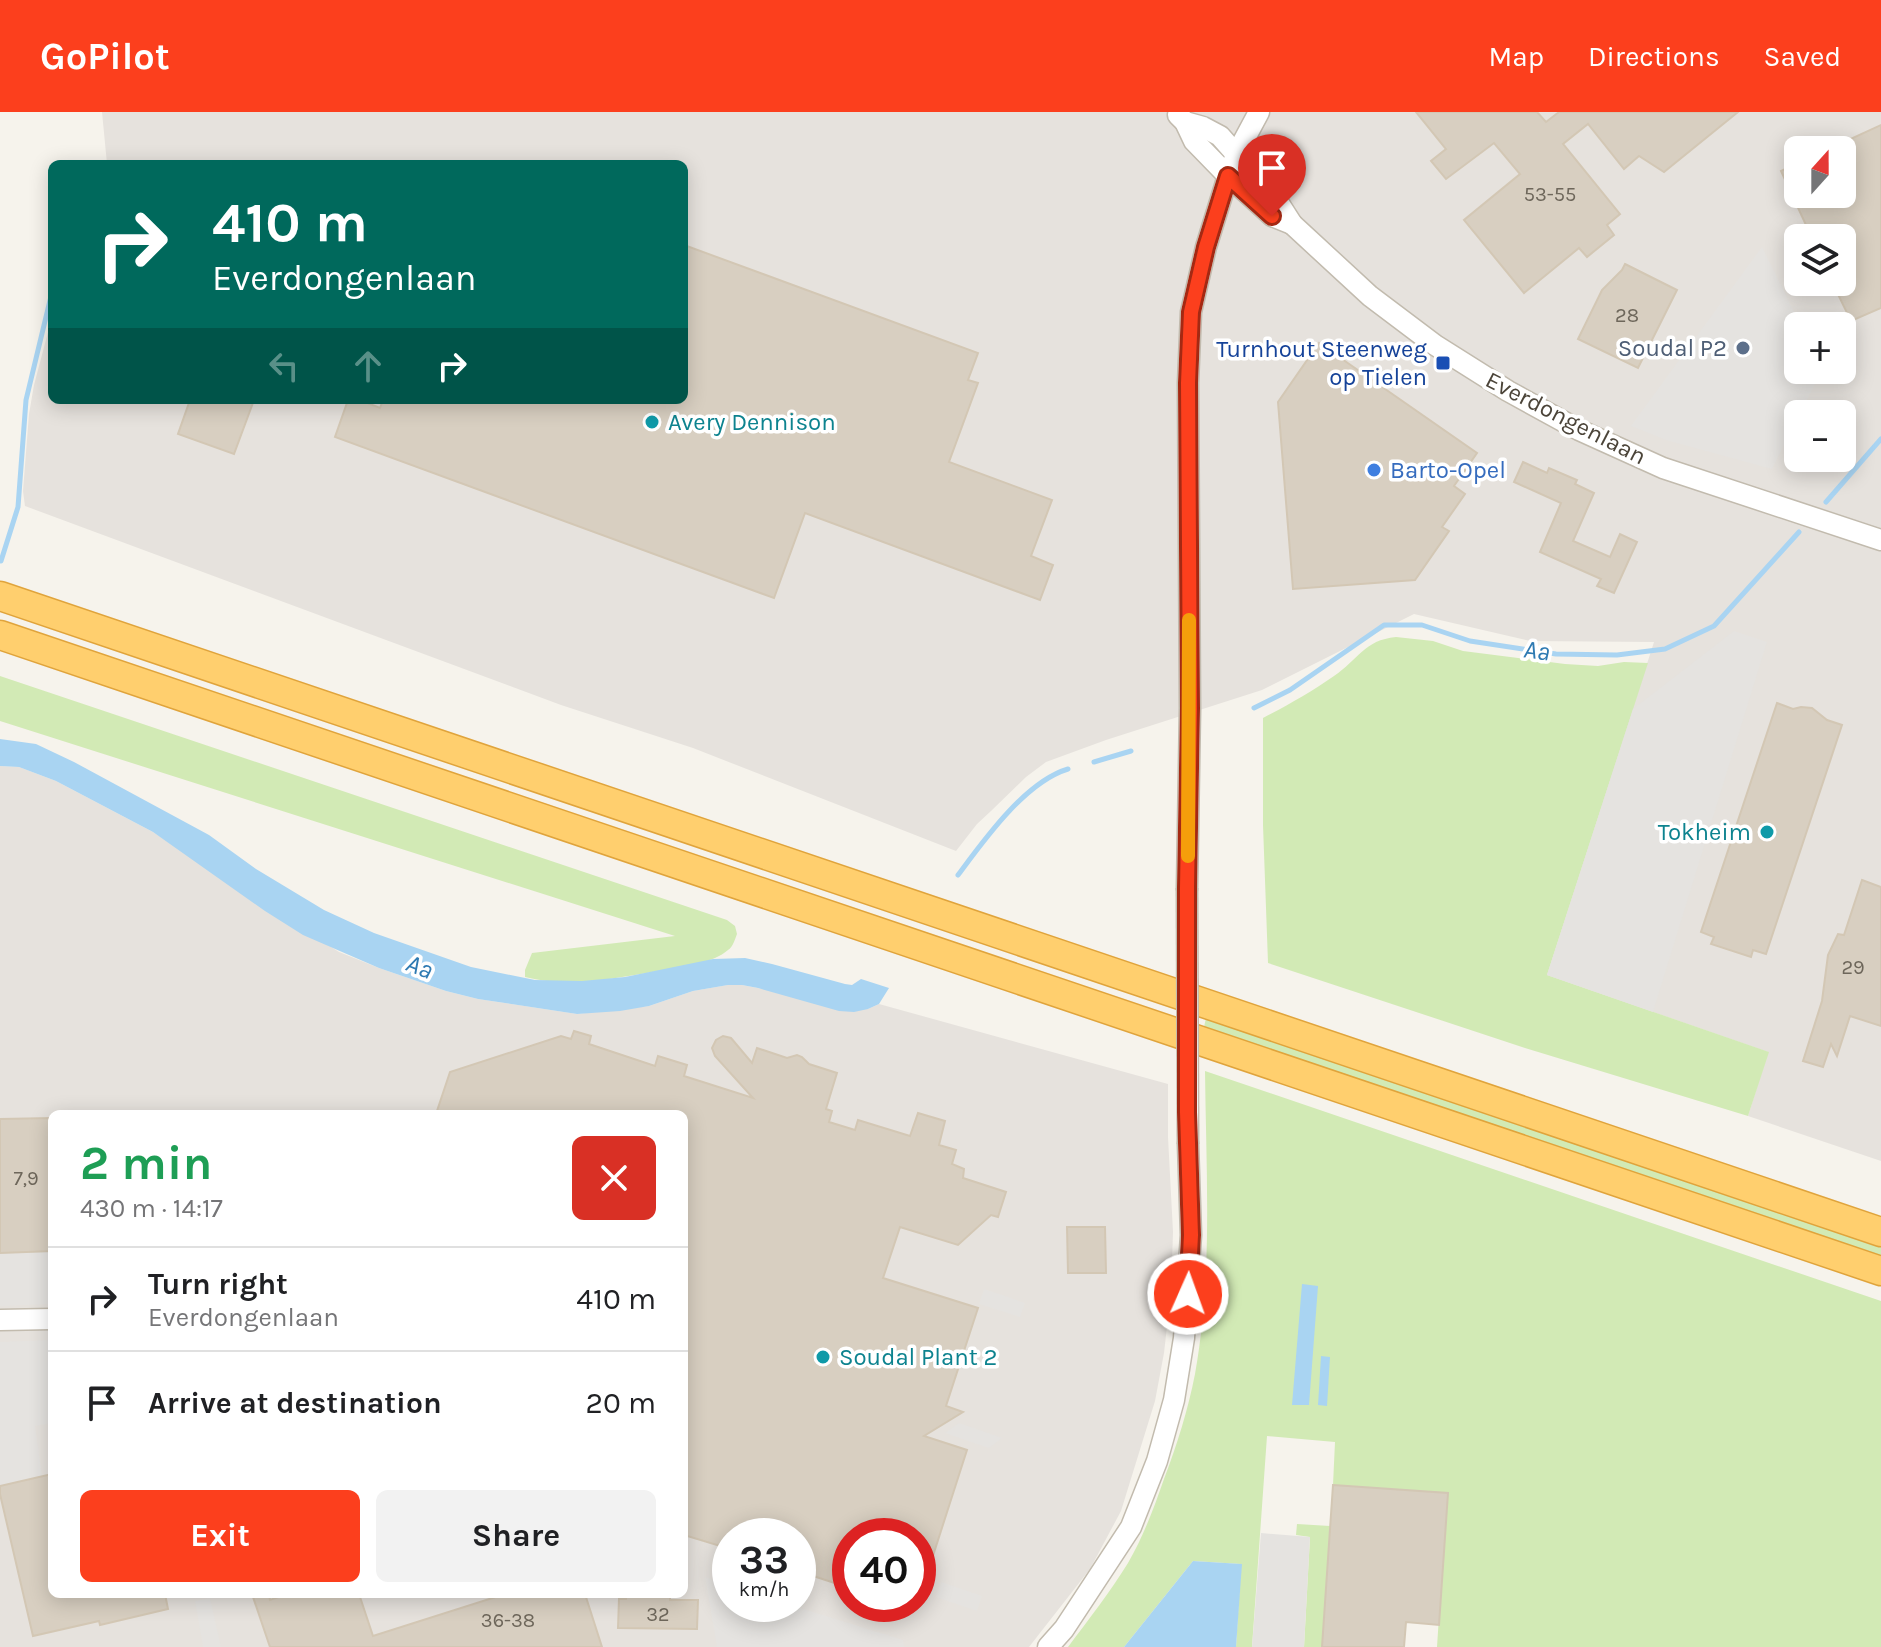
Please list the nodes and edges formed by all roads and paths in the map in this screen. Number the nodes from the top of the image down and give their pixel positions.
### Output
1 (1259, 112) edge
2 (1180, 117) edge
3 (1236, 155) junction
4 (1228, 176) junction
5 (1292, 224) junction
6 (1881, 540) edge
7 (0, 596) edge
8 (0, 635) edge
9 (1881, 1232) edge
10 (1881, 1271) edge
11 (48, 1319) edge
12 (0, 1320) edge
13 (1048, 1647) edge

1 - 3 street
2 - 3 street, Everdongenlaan
2 - 4 street, Everdongenlaan
3 - 4 street
3 - 5 street, Everdongenlaan
4 - 5 street, Everdongenlaan
4 - 13 street, bridge
5 - 6 street, Everdongenlaan
7 - 9 highway
8 - 10 highway
11 - 12 street

